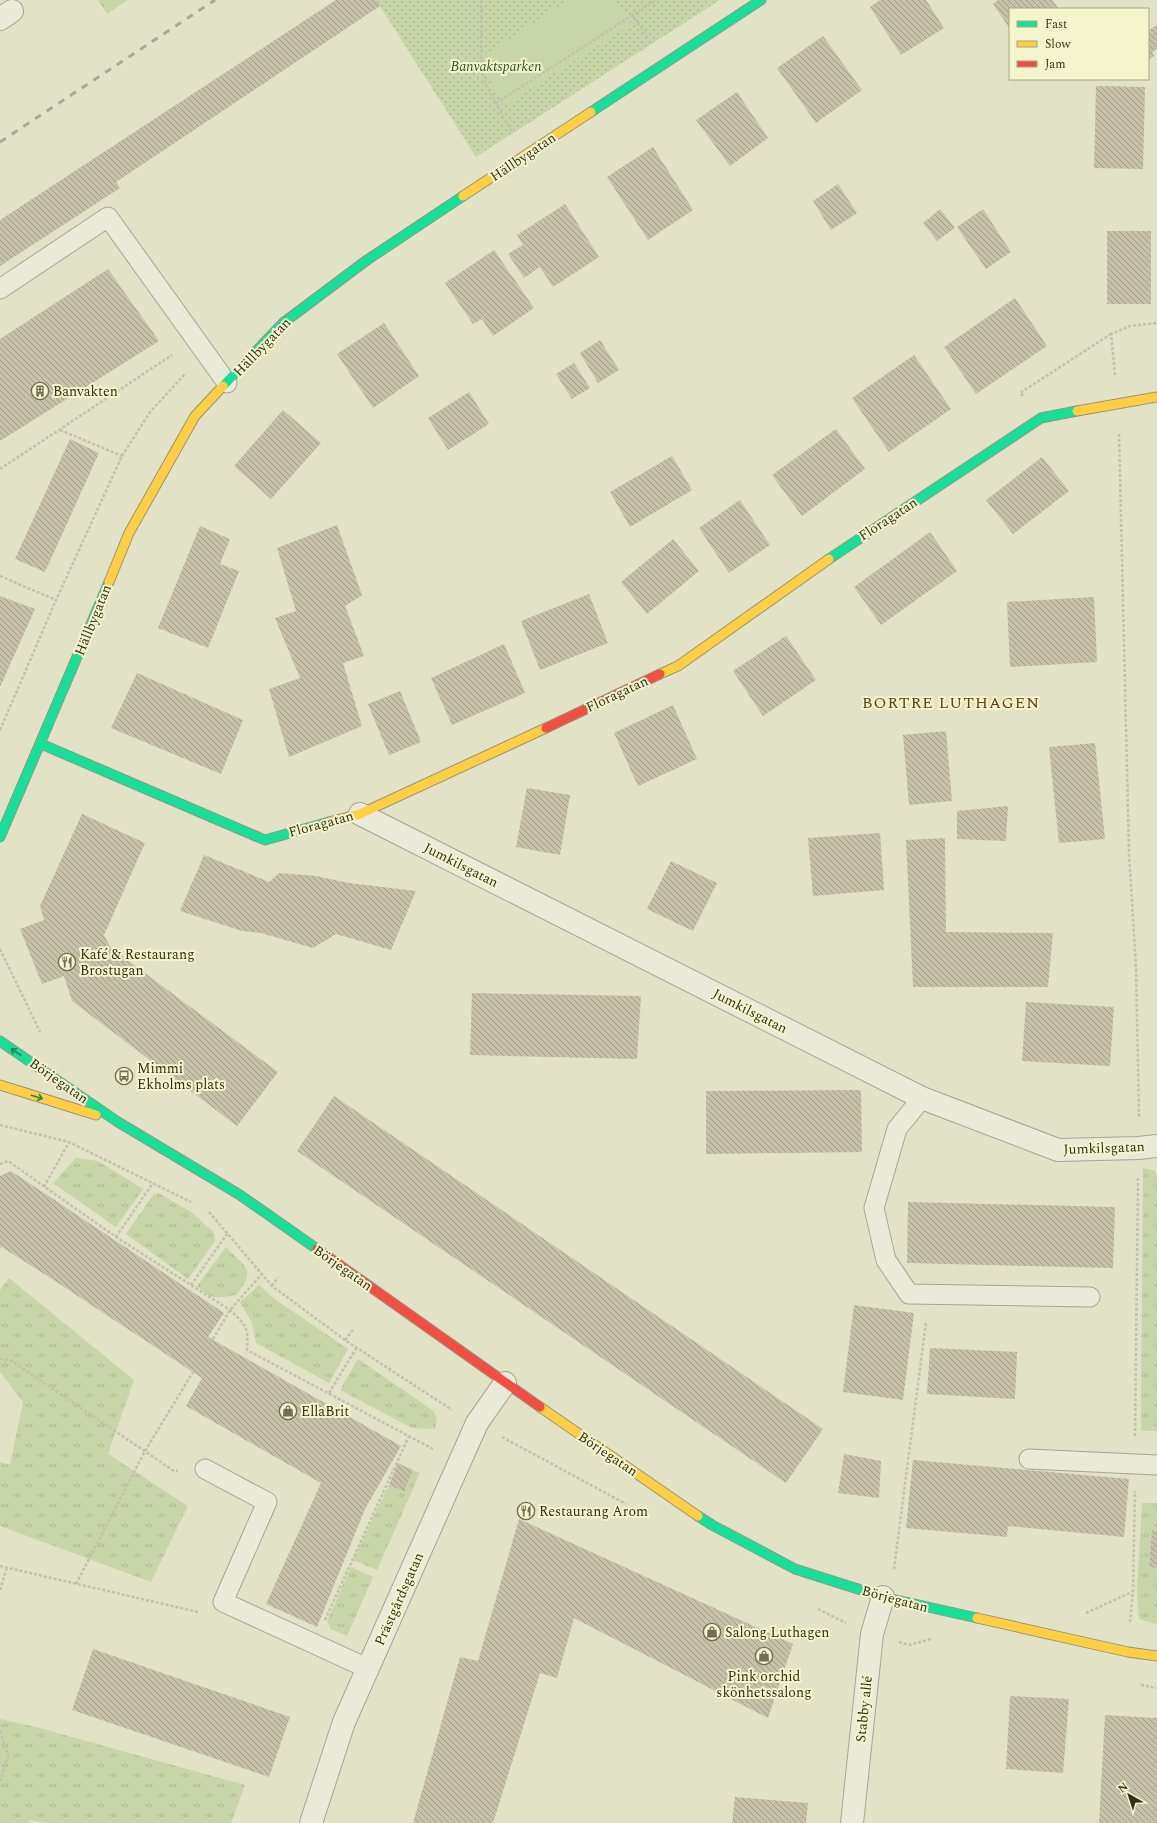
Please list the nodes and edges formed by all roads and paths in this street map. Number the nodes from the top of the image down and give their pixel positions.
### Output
1 (481, 0) edge
2 (656, 0) edge
3 (761, 0) edge
4 (496, 103) junction
5 (525, 156) junction
6 (0, 289) edge
7 (1157, 323) edge
8 (1112, 334) junction
9 (196, 340) junction
10 (208, 356) junction
11 (227, 383) junction
12 (1157, 397) edge
13 (1118, 404) junction
14 (1041, 418) junction
15 (59, 429) junction
16 (122, 456) junction
17 (0, 469) edge
18 (0, 576) edge
19 (56, 600) junction
20 (0, 730) edge
21 (42, 744) junction
22 (360, 814) junction
23 (0, 837) edge
24 (0, 949) edge
25 (41, 1034) dead end
26 (0, 1041) edge
27 (0, 1086) edge
28 (922, 1098) junction
29 (118, 1122) junction
30 (0, 1125) edge
31 (69, 1142) junction
32 (1148, 1147) edge
33 (0, 1164) edge
34 (153, 1184) junction
35 (44, 1187) junction
36 (194, 1203) dead end
37 (207, 1210) dead end
38 (227, 1234) junction
39 (116, 1237) junction
40 (261, 1275) junction
41 (278, 1278) dead end
42 (191, 1285) junction
43 (272, 1286) junction
44 (1090, 1297) dead end
45 (230, 1310) junction
46 (927, 1320) dead end
47 (353, 1330) dead end
48 (213, 1339) dead end
49 (346, 1340) junction
50 (357, 1347) junction
51 (0, 1359) edge
52 (193, 1372) dead end
53 (505, 1383) junction
54 (329, 1393) junction
55 (454, 1412) dead end
56 (409, 1436) junction
57 (433, 1449) dead end
58 (145, 1451) junction
59 (1029, 1459) dead end
60 (1135, 1464) junction
61 (1157, 1465) edge
62 (205, 1468) joint
63 (0, 1566) edge
64 (7, 1567) junction
65 (894, 1572) dead end
66 (76, 1584) junction
67 (0, 1590) edge
68 (1133, 1591) junction
69 (883, 1597) junction
70 (223, 1602) junction
71 (1081, 1615) dead end
72 (1130, 1626) dead end
73 (314, 1644) junction
74 (1157, 1656) edge
75 (369, 1669) junction
76 (0, 1731) edge
77 (0, 1782) edge
78 (311, 1823) edge
79 (852, 1823) edge

1 - 4 path
2 - 4 path
3 - 5 street, Hällbygatan
4 - 5 path
5 - 11 street, Hällbygatan
6 - 9 lane
7 - 8 path
8 - 13 path
8 - 14 path
9 - 10 lane
9 - 15 path
10 - 11 lane
10 - 16 path
11 - 21 street, Hällbygatan
12 - 13 street, Floragatan
13 - 14 street, Floragatan
13 - 32 path
14 - 22 street, Floragatan
15 - 16 path
15 - 17 path
16 - 19 path
18 - 19 path
19 - 20 path
21 - 22 street, Floragatan
21 - 23 street, Hällbygatan
22 - 28 street, Jumkilsgatan
24 - 25 path
29 -> 26 street, Börjegatan
27 -> 29 street, Börjegatan
28 - 32 street, Jumkilsgatan
28 - 44 lane
29 - 53 street, Börjegatan
30 - 31 path
31 - 34 path
31 - 35 path
32 - 60 path
33 - 35 path
34 - 36 path
34 - 39 path
35 - 39 path
37 - 38 path
38 - 40 path
38 - 42 path
39 - 42 path
40 - 43 path
40 - 45 path
41 - 43 path
42 - 45 path
43 - 49 path
45 - 48 path
45 - 54 path
46 - 65 path
47 - 49 path
49 - 50 path
50 - 54 path
50 - 55 path
51 - 58 path
52 - 58 path
53 - 69 street, Börjegatan
53 - 75 street, Prästgårdsgatan
54 - 56 path
56 - 57 path
56 - 73 path
58 - 62 path
58 - 66 path
59 - 60 lane
60 - 61 lane
60 - 68 path
62 - 70 lane
63 - 64 path
64 - 66 path
64 - 67 path
66 - 70 path
68 - 71 path
68 - 72 path
69 - 74 street, Börjegatan
69 - 79 street, Stabby allé
70 - 73 lane
73 - 75 lane
75 - 78 street, Prästgårdsgatan
76 - 77 path

